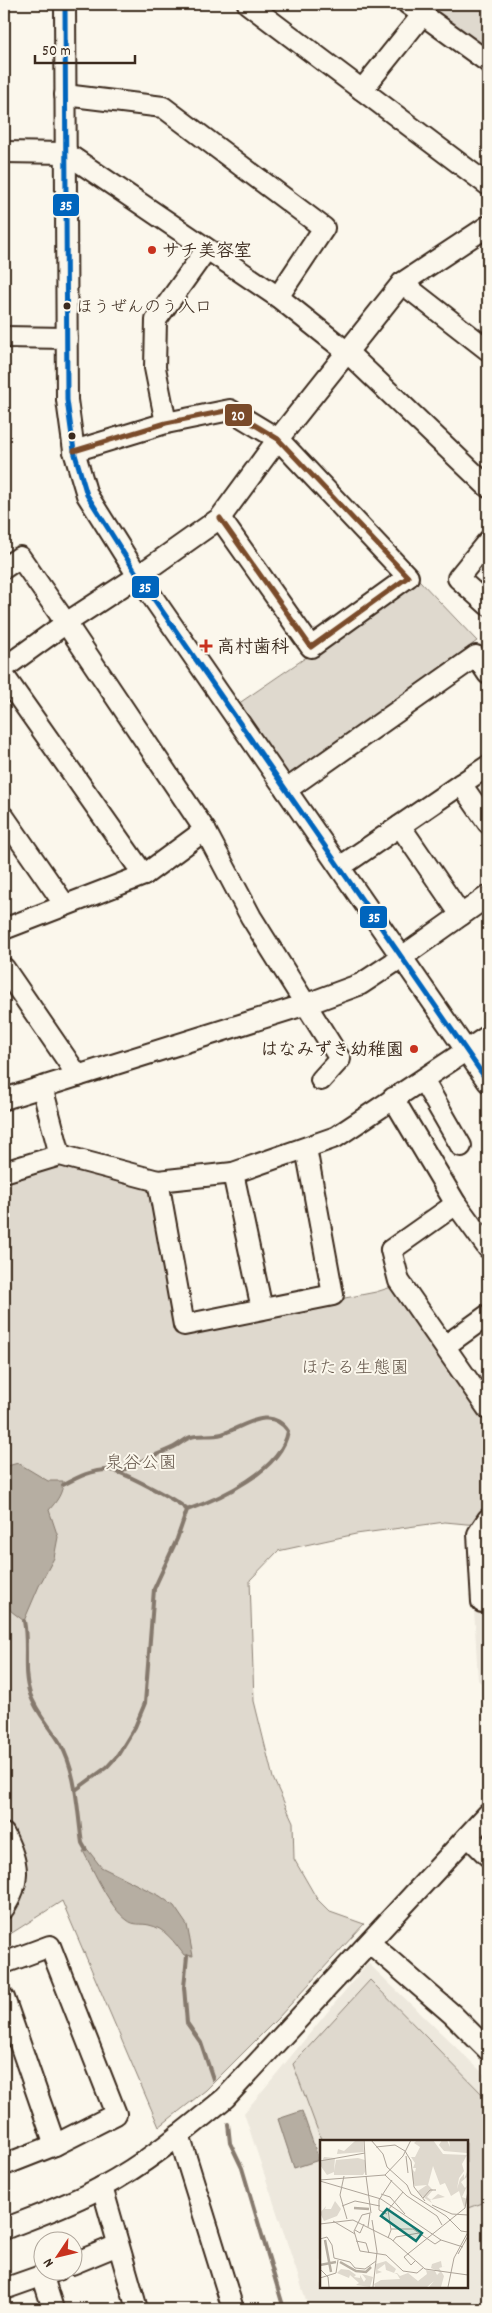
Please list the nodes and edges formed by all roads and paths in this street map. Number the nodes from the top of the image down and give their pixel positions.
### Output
1 (65, 4) edge
2 (248, 4) edge
3 (414, 7) edge
4 (488, 62) edge
5 (362, 90) junction
6 (65, 95) junction
7 (4, 152) edge
8 (66, 153) junction
9 (488, 185) edge
10 (488, 226) edge
11 (206, 250) junction
12 (402, 283) junction
13 (278, 297) junction
14 (4, 337) edge
15 (68, 338) junction
16 (488, 350) edge
17 (348, 352) junction
18 (166, 424) junction
19 (278, 439) junction
20 (74, 451) junction
21 (488, 487) edge
22 (220, 518) junction
23 (488, 541) edge
24 (4, 568) edge
25 (138, 576) junction
26 (488, 605) edge
27 (66, 623) junction
28 (4, 668) edge
29 (488, 674) edge
30 (4, 676) edge
31 (488, 766) edge
32 (461, 784) junction
33 (286, 790) junction
34 (4, 818) edge
35 (488, 823) edge
36 (400, 826) junction
37 (205, 830) junction
38 (340, 868) junction
39 (144, 875) junction
40 (488, 896) edge
41 (65, 905) junction
42 (461, 915) junction
43 (4, 929) edge
44 (402, 957) junction
45 (4, 968) edge
46 (307, 1004) junction
47 (488, 1036) edge
48 (467, 1052) junction
49 (78, 1076) junction
50 (321, 1080) dead end
51 (423, 1080) junction
52 (488, 1082) edge
53 (42, 1087) junction
54 (393, 1098) junction
55 (4, 1099) edge
56 (461, 1146) dead end
57 (306, 1148) junction
58 (60, 1156) junction
59 (4, 1172) edge
60 (233, 1173) junction
61 (158, 1181) junction
62 (456, 1204) junction
63 (488, 1248) edge
64 (262, 1309) junction
65 (488, 1315) edge
66 (445, 1346) junction
67 (488, 1409) edge
68 (488, 1519) edge
69 (488, 1602) edge
70 (488, 1814) edge
71 (4, 1834) edge
72 (468, 1836) junction
73 (488, 1856) edge
74 (4, 1908) edge
75 (370, 1943) junction
76 (4, 1963) edge
77 (4, 1998) edge
78 (488, 2050) edge
79 (179, 2135) junction
80 (55, 2145) junction
81 (4, 2165) edge
82 (102, 2187) junction
83 (4, 2229) edge
84 (118, 2245) junction
85 (82, 2260) edge
86 (32, 2280) edge
87 (51, 2280) edge
88 (4, 2289) edge
89 (53, 2309) edge
90 (138, 2309) edge
91 (233, 2309) edge

1 - 6 street
2 - 5 street
3 - 4 street
3 - 5 street
5 - 9 street
6 - 8 street
6 - 13 street
7 - 8 street
8 - 11 street
8 - 15 street
10 - 12 street
11 - 13 street
11 - 18 street
12 - 16 street
12 - 17 street
13 - 17 street
14 - 15 street
15 - 20 street
17 - 19 street
17 - 21 street
18 - 19 street
18 - 20 street
19 - 22 street
19 - 22 street
20 - 25 street
22 - 25 street
23 - 26 street
24 - 27 street
25 - 27 street
25 - 33 street
27 - 28 street
27 - 37 street
29 - 33 street
30 - 39 street
31 - 32 street
32 - 35 street
32 - 36 street
33 - 38 street
34 - 41 street
36 - 38 street
36 - 42 street
37 - 39 street
37 - 46 street
38 - 44 street
39 - 41 street
40 - 42 street
41 - 43 street
42 - 44 street
44 - 46 street
44 - 48 street
45 - 49 street
46 - 49 street
46 - 50 street
47 - 48 street
48 - 51 street
48 - 52 street
49 - 53 street
51 - 54 street
51 - 56 street
53 - 55 street
53 - 58 street
54 - 57 street
54 - 62 street
57 - 60 street
57 - 64 street
58 - 59 street
58 - 61 street
60 - 61 street
60 - 64 street
61 - 64 street
62 - 63 street
62 - 66 street
65 - 66 street
66 - 67 street
68 - 69 street
70 - 72 street
71 - 74 street
72 - 73 street
72 - 75 street
75 - 78 street
75 - 79 street
76 - 80 street
77 - 80 street
79 - 82 street
79 - 91 street
80 - 81 street
82 - 83 street
82 - 84 street
84 - 85 street
84 - 90 street
86 - 88 street
87 - 89 street

